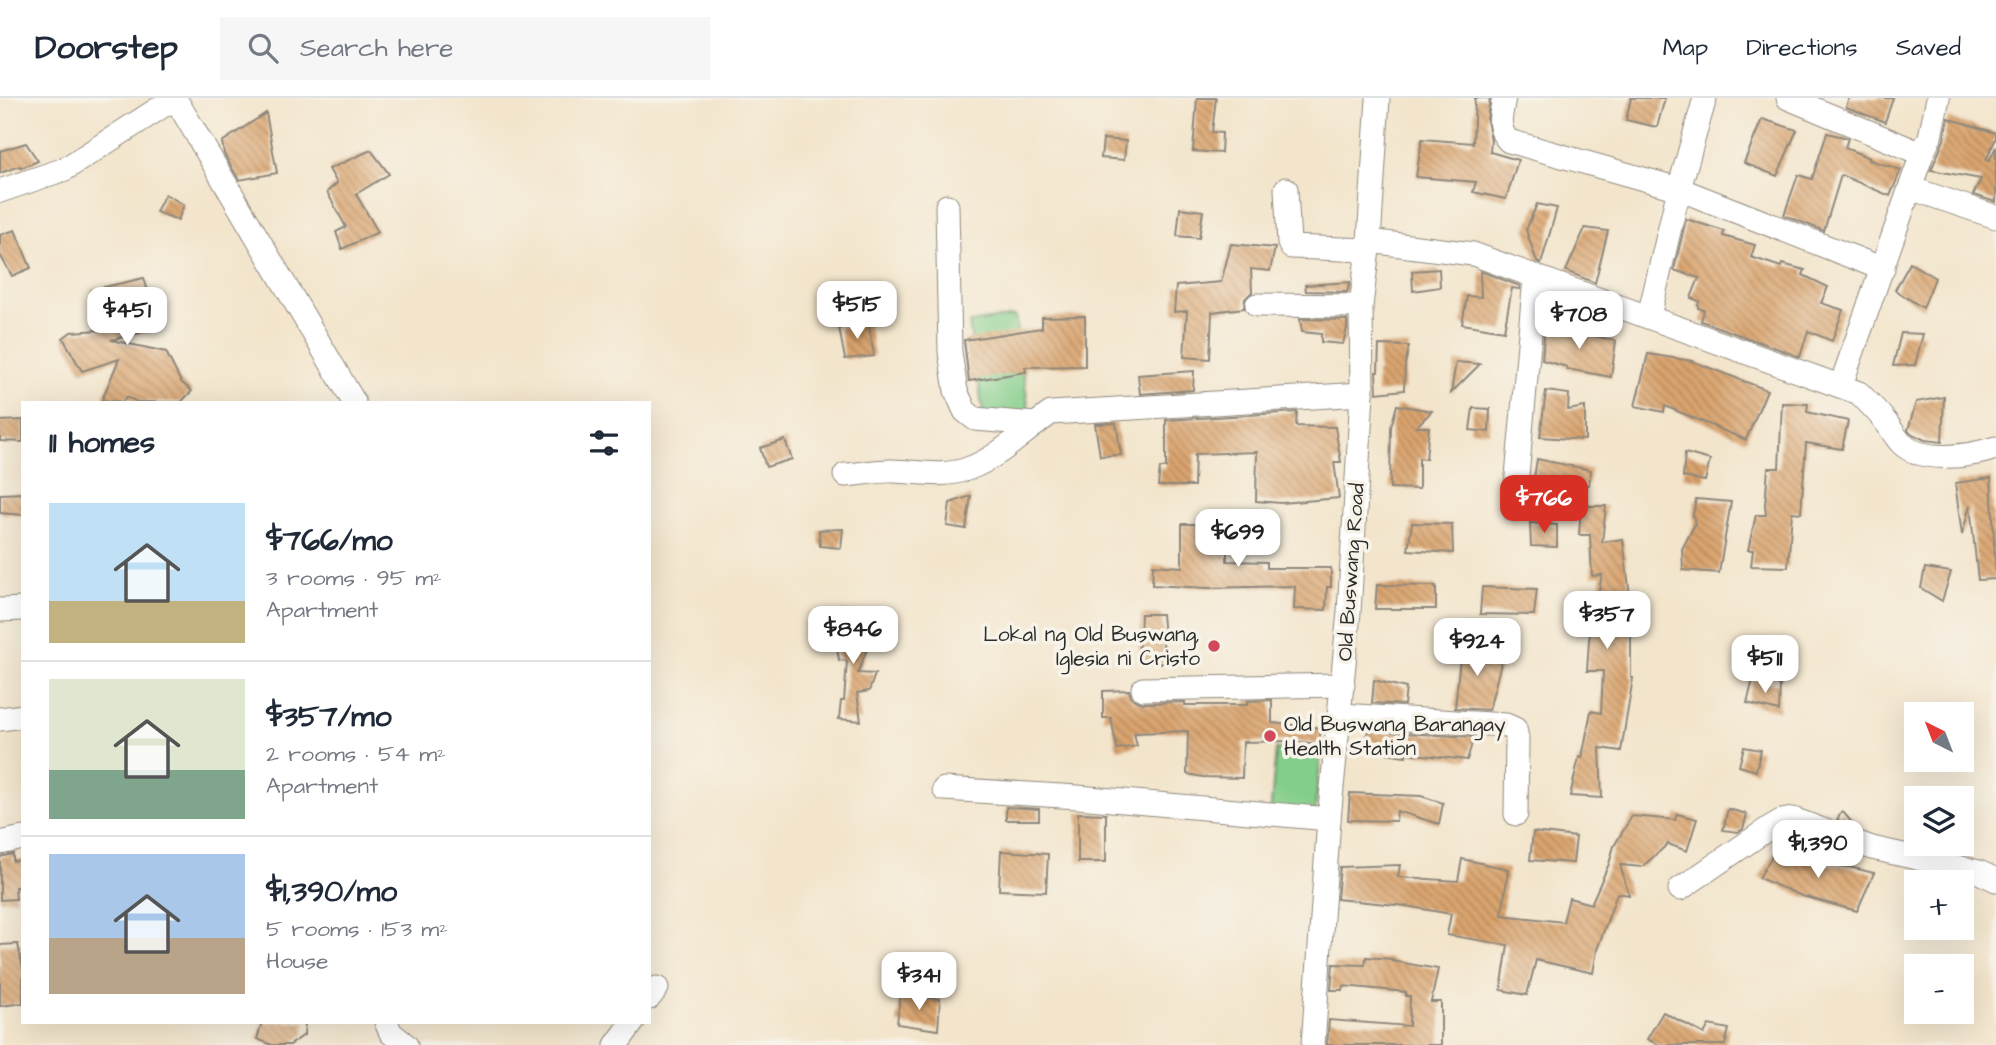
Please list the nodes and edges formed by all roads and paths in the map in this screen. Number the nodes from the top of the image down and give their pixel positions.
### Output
1 (175, 98) edge
2 (1378, 98) edge
3 (1504, 98) edge
4 (1705, 98) edge
5 (1788, 98) edge
6 (1938, 98) edge
7 (1922, 154) junction
8 (1910, 188) junction
9 (1286, 189) dead end
10 (1679, 189) junction
11 (0, 191) edge
12 (947, 205) dead end
13 (1996, 217) edge
14 (1368, 246) junction
15 (1882, 269) junction
16 (1535, 278) junction
17 (1257, 305) dead end
18 (1362, 306) junction
19 (1649, 316) junction
20 (1840, 386) junction
21 (1362, 394) junction
22 (353, 401) edge
23 (1035, 424) junction
24 (1996, 447) edge
25 (845, 475) dead end
26 (1514, 509) dead end
27 (21, 609) edge
28 (0, 610) edge
29 (1343, 685) junction
30 (1143, 689) dead end
31 (1340, 715) junction
32 (21, 716) edge
33 (0, 719) edge
34 (944, 789) dead end
35 (1516, 814) dead end
36 (1329, 819) junction
37 (21, 839) edge
38 (0, 844) edge
39 (1996, 880) edge
40 (1679, 889) dead end
41 (632, 1024) edge
42 (616, 1045) edge
43 (1312, 1045) edge

1 - 11 street
1 - 22 street
2 - 14 street, Old Buswang Road
3 - 10 street
4 - 10 street
5 - 7 street
6 - 7 street
7 - 8 street
8 - 13 street
8 - 15 street
9 - 14 street
10 - 15 street
10 - 19 street
12 - 23 street
14 - 16 street
14 - 18 street, Old Buswang Road
15 - 20 street
16 - 19 street
16 - 26 street
17 - 18 street
18 - 21 street, Old Buswang Road
19 - 20 street
20 - 24 street
21 - 23 street
21 - 29 street, Old Buswang Road
23 - 25 street
27 - 28 street
29 - 30 street
29 - 31 street, Old Buswang Road
31 - 35 street
31 - 36 street, Old Buswang Road
32 - 33 street
34 - 36 street
36 - 43 street, Old Buswang Road
37 - 38 street
39 - 40 street
41 - 42 street

